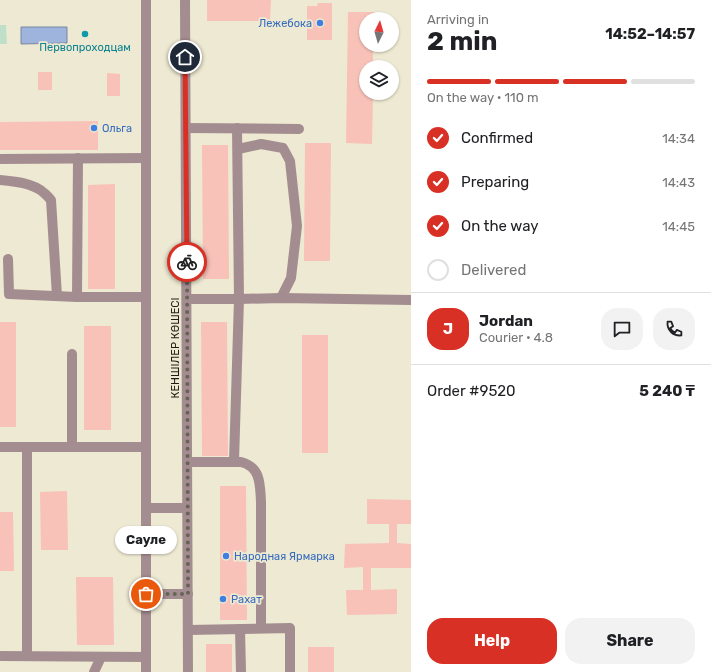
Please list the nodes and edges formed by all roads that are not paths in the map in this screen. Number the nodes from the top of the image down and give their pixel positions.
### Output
1 (146, 0) edge
2 (185, 0) edge
3 (186, 128) junction
4 (237, 128) junction
5 (299, 129) dead end
6 (238, 149) junction
7 (78, 158) junction
8 (146, 158) junction
9 (0, 159) edge
10 (0, 180) edge
11 (8, 259) dead end
12 (57, 296) junction
13 (77, 297) junction
14 (146, 297) junction
15 (281, 298) junction
16 (187, 299) junction
17 (239, 299) junction
18 (411, 300) edge
19 (72, 354) dead end
20 (0, 447) edge
21 (27, 447) junction
22 (72, 447) junction
23 (146, 447) junction
24 (187, 462) junction
25 (234, 462) junction
26 (146, 508) junction
27 (187, 508) junction
28 (146, 594) junction
29 (188, 594) junction
30 (261, 628) junction
31 (240, 629) junction
32 (188, 630) junction
33 (0, 656) edge
34 (27, 656) junction
35 (100, 657) junction
36 (146, 657) junction
37 (94, 672) edge
38 (146, 672) edge
39 (188, 672) edge
40 (241, 672) edge
41 (290, 672) edge

1 - 8 street
2 - 3 street, КЕНШІЛЕР КӨШЕСІ
3 - 4 street
3 - 16 street, КЕНШІЛЕР КӨШЕСІ
4 - 5 street
4 - 6 street
6 - 15 street
6 - 17 street
7 - 8 street
7 - 9 street
7 - 13 street
8 - 14 street
10 - 12 street
11 - 12 street
12 - 13 street
13 - 14 street
14 - 23 street
15 - 17 street
15 - 18 street
16 - 17 street
16 - 24 street, КЕНШІЛЕР КӨШЕСІ
17 - 25 street
19 - 22 street
20 - 21 street
21 - 22 street
21 - 34 street
22 - 23 street
23 - 26 street
24 - 25 street
24 - 27 street, КЕНШІЛЕР КӨШЕСІ
25 - 30 street
26 - 27 street
26 - 28 street
27 - 29 street, КЕНШІЛЕР КӨШЕСІ
28 - 29 street
28 - 36 street
29 - 32 street, КЕНШІЛЕР КӨШЕСІ
30 - 31 street
30 - 41 street
31 - 32 street
31 - 40 street
32 - 39 street, КЕНШІЛЕР КӨШЕСІ
33 - 34 street
34 - 35 street
35 - 36 street
35 - 37 street
36 - 38 street

